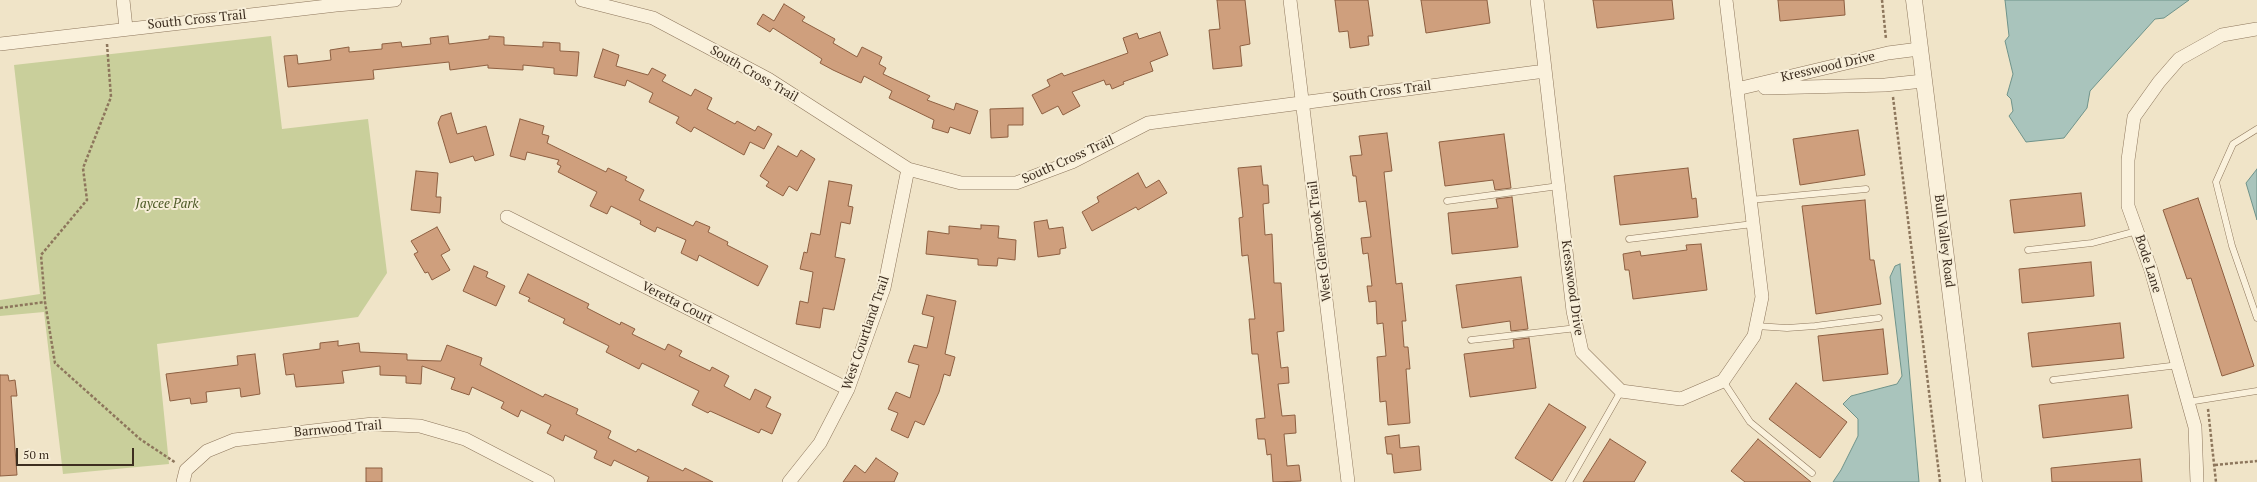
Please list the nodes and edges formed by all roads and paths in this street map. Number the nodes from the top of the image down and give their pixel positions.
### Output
1 (123, 0) edge
2 (395, 0) edge
3 (582, 0) edge
4 (1290, 0) edge
5 (1537, 0) edge
6 (1726, 0) edge
7 (1882, 0) edge
8 (1914, 0) edge
9 (336, 2) edge
10 (126, 28) junction
11 (2257, 29) edge
12 (105, 31) junction
13 (0, 44) edge
14 (1920, 48) junction
15 (1888, 53) junction
16 (1546, 71) junction
17 (1923, 81) junction
18 (1892, 84) junction
19 (1737, 89) junction
20 (1303, 102) junction
21 (2257, 129) edge
22 (908, 169) junction
23 (1559, 186) junction
24 (1866, 189) dead end
25 (1750, 200) junction
26 (1447, 201) dead end
27 (506, 217) dead end
28 (1753, 224) junction
29 (2137, 231) junction
30 (1629, 239) dead end
31 (2028, 250) dead end
32 (46, 302) junction
33 (0, 308) edge
34 (1879, 318) dead end
35 (2257, 318) edge
36 (1756, 326) junction
37 (1578, 328) junction
38 (1471, 340) dead end
39 (2179, 365) junction
40 (2053, 380) dead end
41 (1723, 381) junction
42 (848, 389) junction
43 (1621, 391) junction
44 (2257, 391) edge
45 (2206, 399) junction
46 (2188, 402) junction
47 (2257, 461) edge
48 (2215, 465) junction
49 (1812, 473) dead end
50 (185, 476) edge
51 (548, 482) edge
52 (789, 482) edge
53 (1348, 482) edge
54 (1568, 482) edge
55 (1940, 482) edge
56 (1974, 482) edge
57 (2197, 482) edge
58 (2216, 482) edge

1 - 10 street
2 - 9 street, South Cross Trail
3 - 22 street, South Cross Trail
4 - 20 street, West Glenbrook Trail
5 - 16 street, Kresswood Drive
6 - 19 street
7 - 15 path
8 - 14 street, Bull Valley Road
9 - 10 street, South Cross Trail
10 - 12 street, South Cross Trail
11 - 29 street, Bode Lane
12 - 13 street, South Cross Trail
12 - 32 path
14 - 15 street, Kresswood Drive
14 - 17 street, Bull Valley Road
15 - 19 street, Kresswood Drive
16 - 20 street, South Cross Trail
16 - 23 street, Kresswood Drive
17 - 18 street, Kresswood Drive
17 - 56 street, Bull Valley Road
18 - 19 street, Kresswood Drive
18 - 55 path
19 - 25 street
20 - 22 street, South Cross Trail
20 - 53 street, West Glenbrook Trail
21 - 35 lane
22 - 42 street, West Courtland Trail
23 - 26 lane
23 - 37 street, Kresswood Drive
24 - 25 lane
25 - 28 street
27 - 42 street, Veretta Court
28 - 30 lane
28 - 36 street
29 - 31 lane
29 - 39 street, Bode Lane
32 - 33 path
32 - 50 path
34 - 36 lane
36 - 41 street
37 - 38 lane
37 - 43 street, Kresswood Drive
39 - 40 lane
39 - 46 street, Bode Lane
41 - 43 street
41 - 49 lane
42 - 52 street, West Courtland Trail
43 - 54 lane
44 - 45 lane
45 - 46 lane
45 - 48 path
46 - 57 street, Bode Lane
47 - 48 path
48 - 58 path
50 - 51 street, Barnwood Trail

